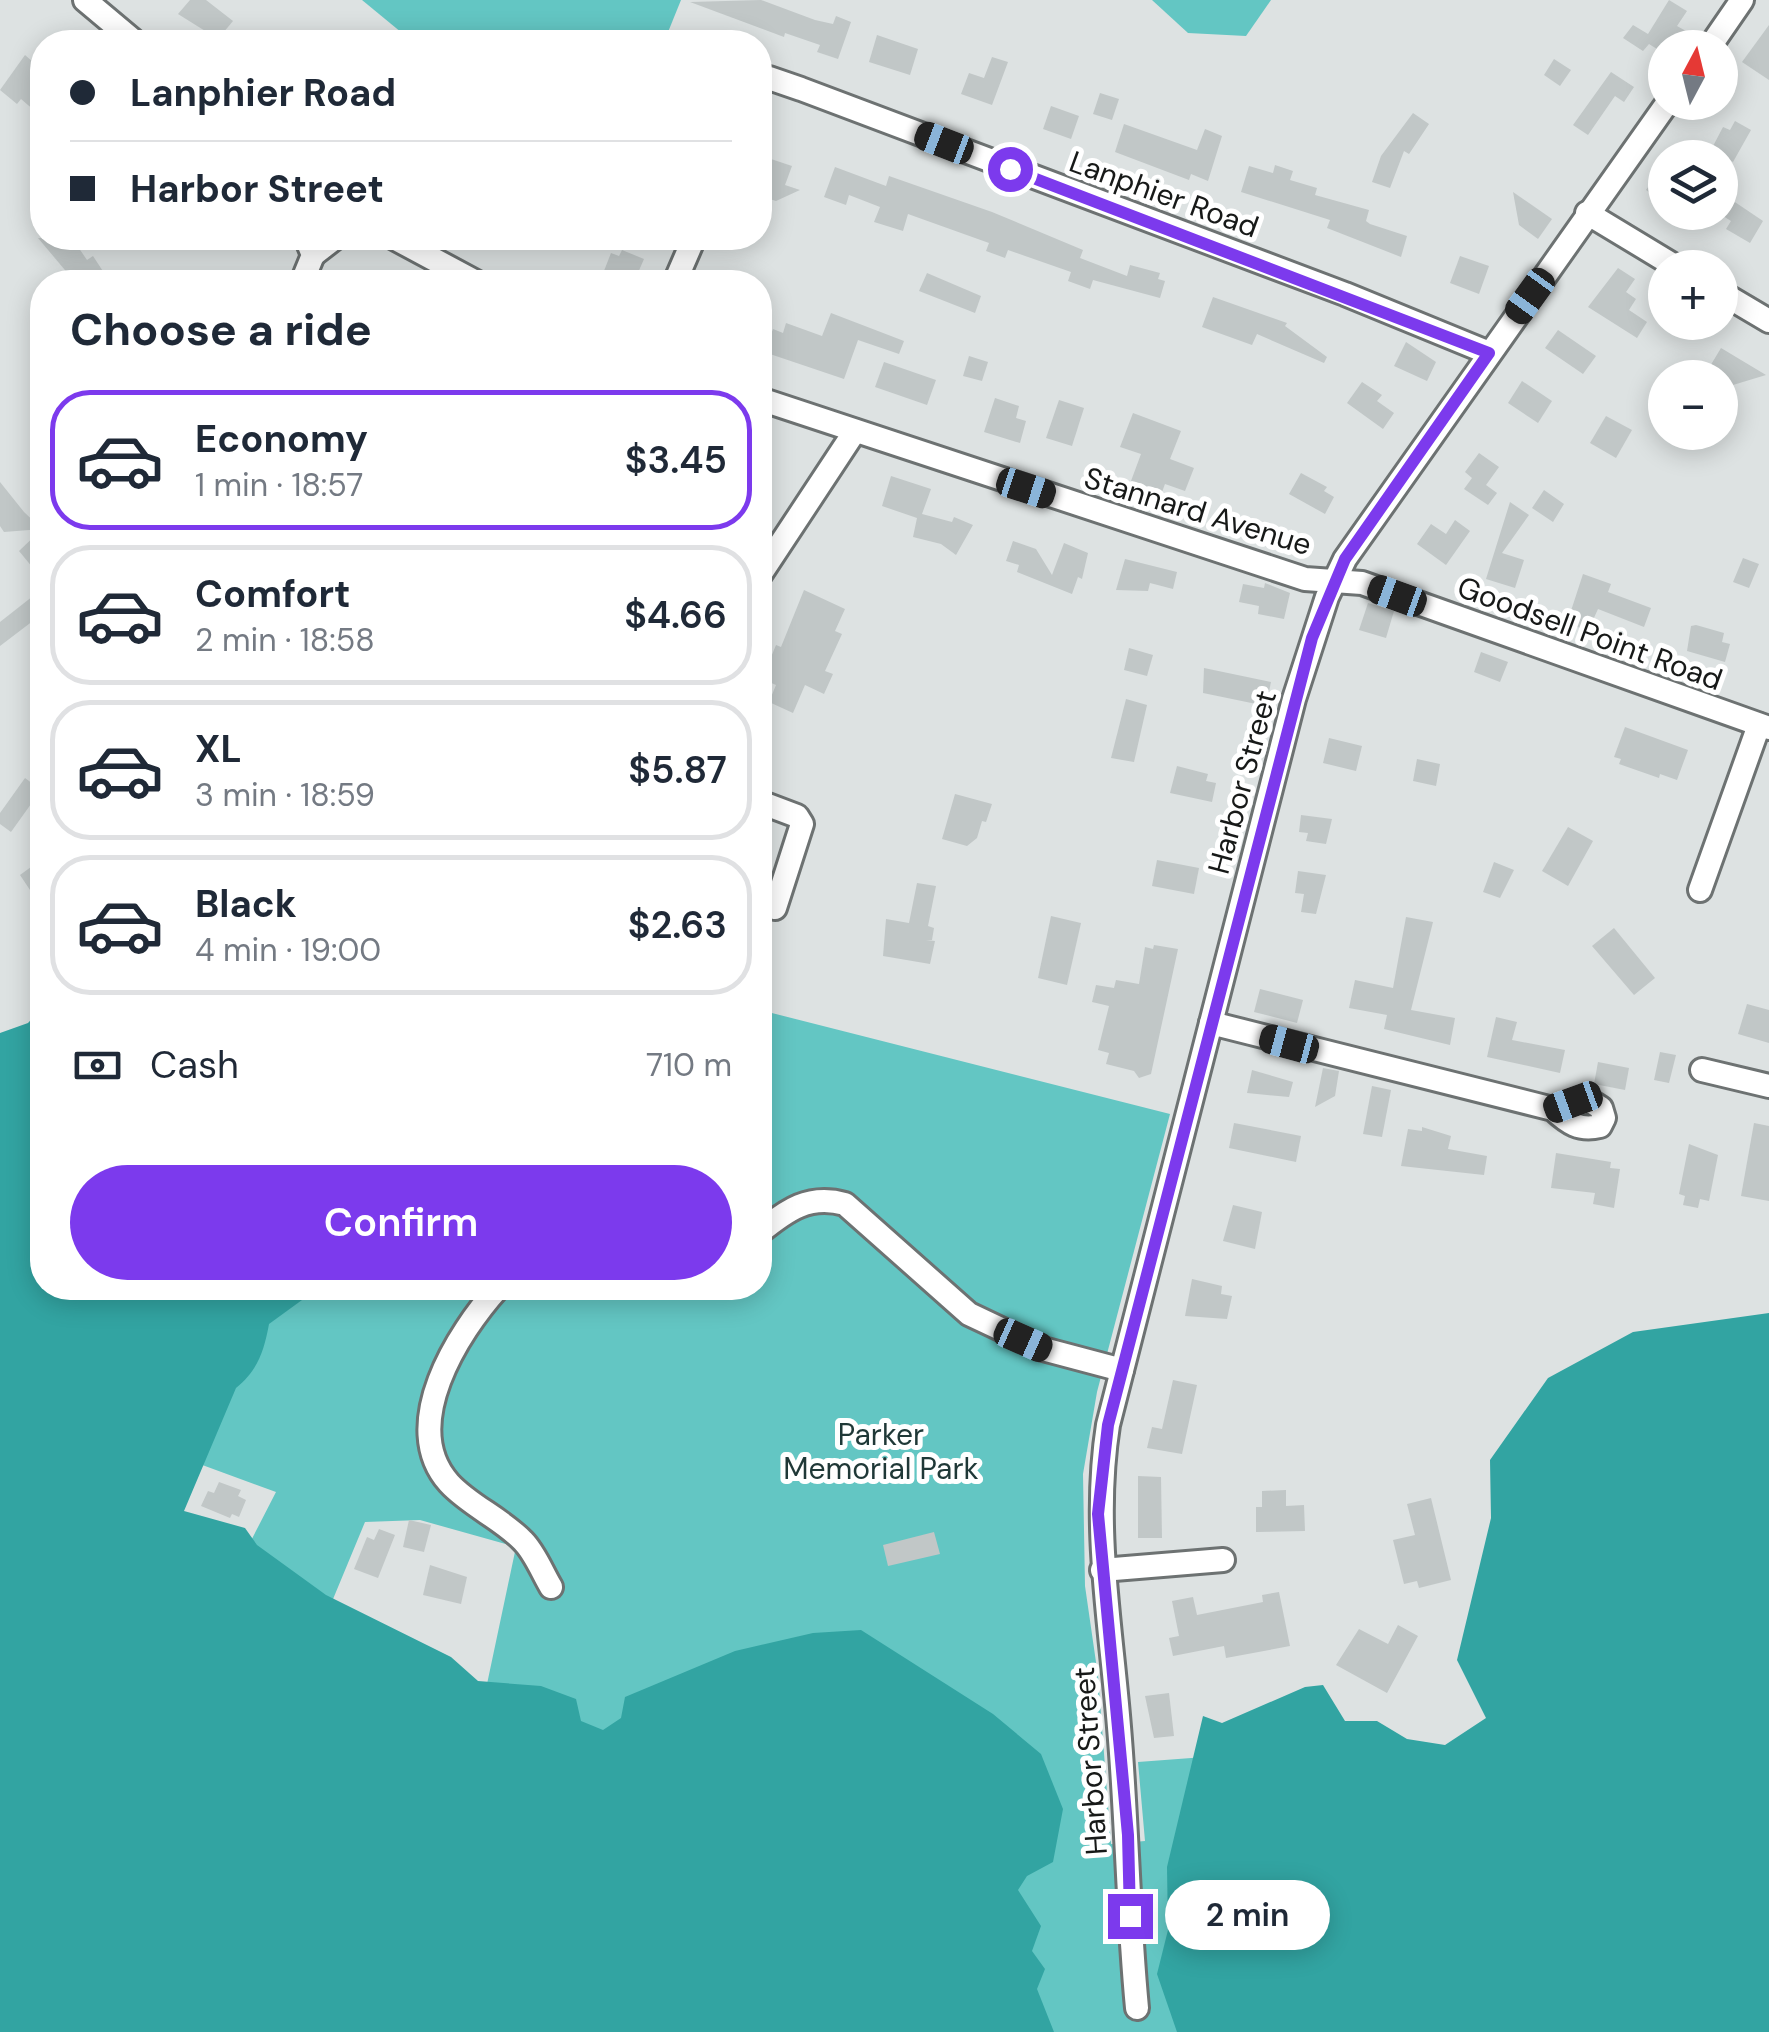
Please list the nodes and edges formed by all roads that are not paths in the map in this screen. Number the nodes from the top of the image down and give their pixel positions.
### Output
1 (85, 0) edge
2 (1742, 0) edge
3 (121, 30) edge
4 (1721, 30) edge
5 (772, 79) edge
6 (1655, 120) edge
7 (1587, 214) junction
8 (416, 250) edge
9 (1648, 250) edge
10 (454, 270) edge
11 (1738, 303) edge
12 (1769, 321) edge
13 (1489, 353) junction
14 (772, 403) edge
15 (855, 431) junction
16 (772, 557) edge
17 (1334, 581) junction
18 (1764, 726) edge
19 (772, 807) edge
20 (1700, 890) dead end
21 (775, 908) dead end
22 (1212, 1022) junction
23 (1702, 1070) dead end
24 (1769, 1086) edge
25 (1554, 1109) dead end
26 (772, 1224) edge
27 (489, 1300) edge
28 (1122, 1370) junction
29 (1224, 1560) dead end
30 (1102, 1570) junction
31 (551, 1587) dead end
32 (1137, 2008) dead end

1 - 3 street
2 - 4 street
5 - 13 street, Lanphier Road
6 - 7 street, Harbor Street
7 - 9 street
7 - 13 street, Harbor Street
8 - 10 street
11 - 12 street
13 - 17 street, Harbor Street
14 - 15 street, Stannard Avenue
15 - 16 street
15 - 17 street, Stannard Avenue
17 - 18 street, Goodsell Point Road
17 - 22 street, Harbor Street
18 - 20 street
19 - 21 street
22 - 25 street
22 - 28 street, Harbor Street
23 - 24 street
26 - 28 street
27 - 31 street
28 - 30 street, Harbor Street
29 - 30 street
30 - 32 street, Harbor Street

